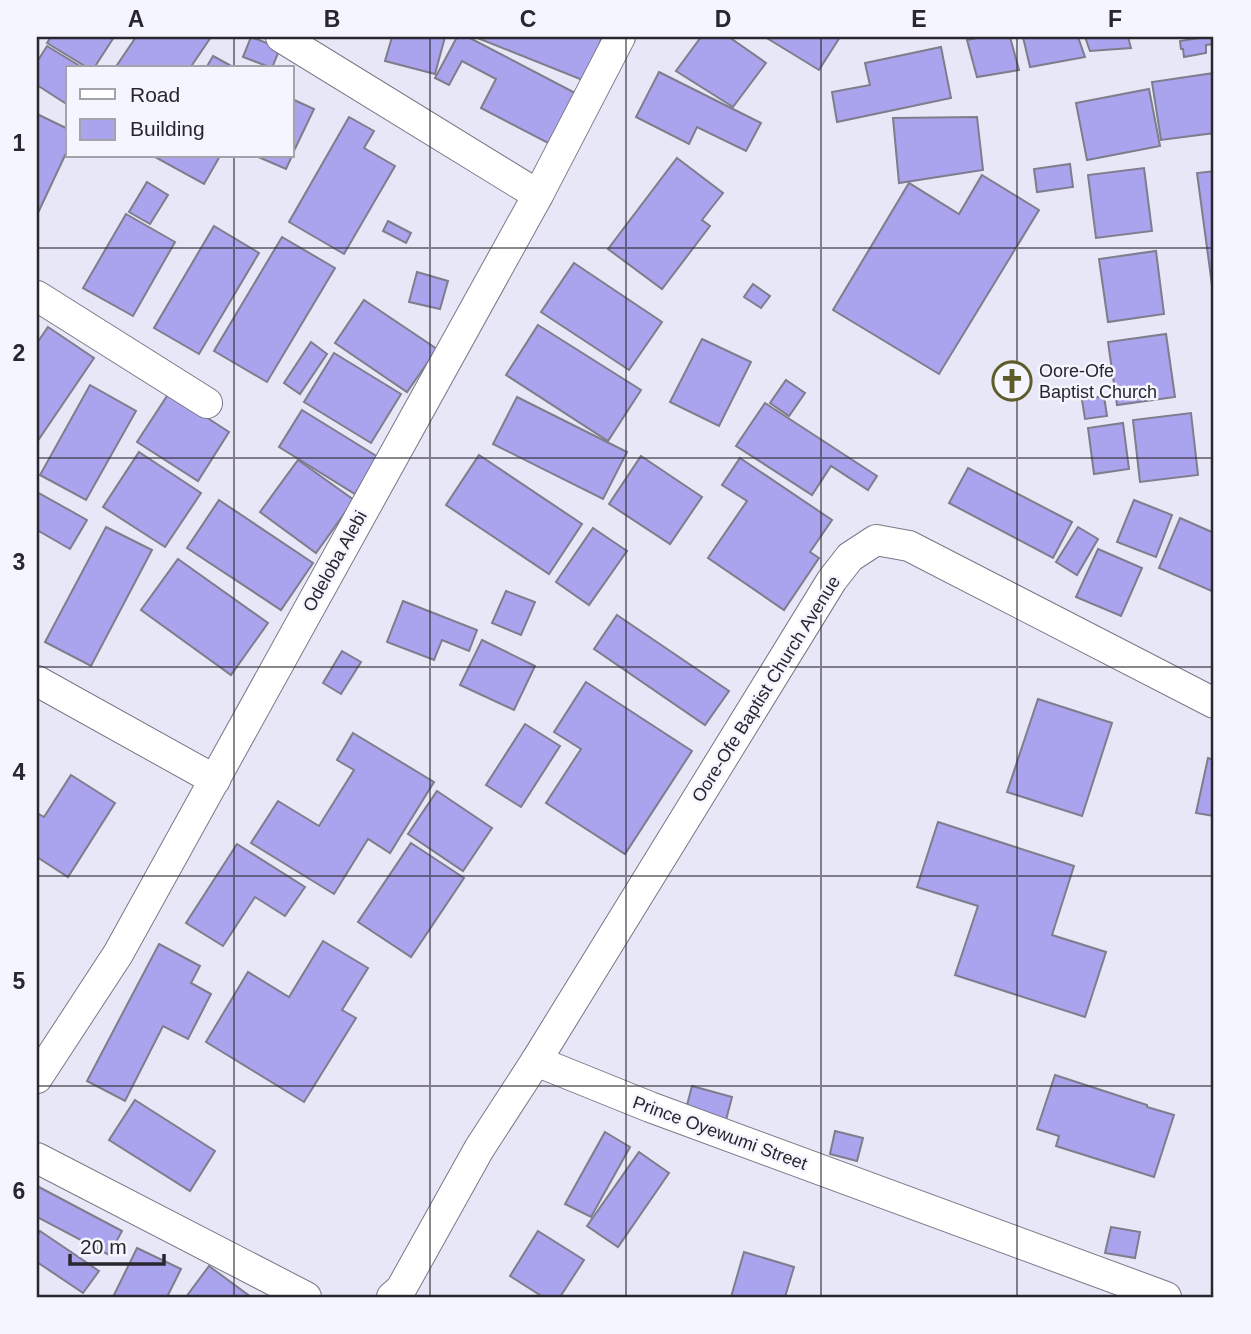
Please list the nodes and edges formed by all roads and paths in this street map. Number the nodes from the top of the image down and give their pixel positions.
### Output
1 (281, 37) edge
2 (620, 37) edge
3 (538, 195) junction
4 (37, 296) edge
5 (207, 403) dead end
6 (37, 681) edge
7 (1214, 703) edge
8 (215, 780) junction
9 (536, 1061) junction
10 (37, 1078) edge
11 (37, 1158) edge
12 (306, 1297) edge
13 (392, 1297) edge
14 (1166, 1297) edge

1 - 3 street
2 - 3 street, Odeloba Alebi
3 - 8 street, Odeloba Alebi
4 - 5 street
6 - 8 street
7 - 9 street, Oore-Ofe Baptist Church Avenue
8 - 10 street, Odeloba Alebi
9 - 13 street
9 - 14 street, Prince Oyewumi Street
11 - 12 street

